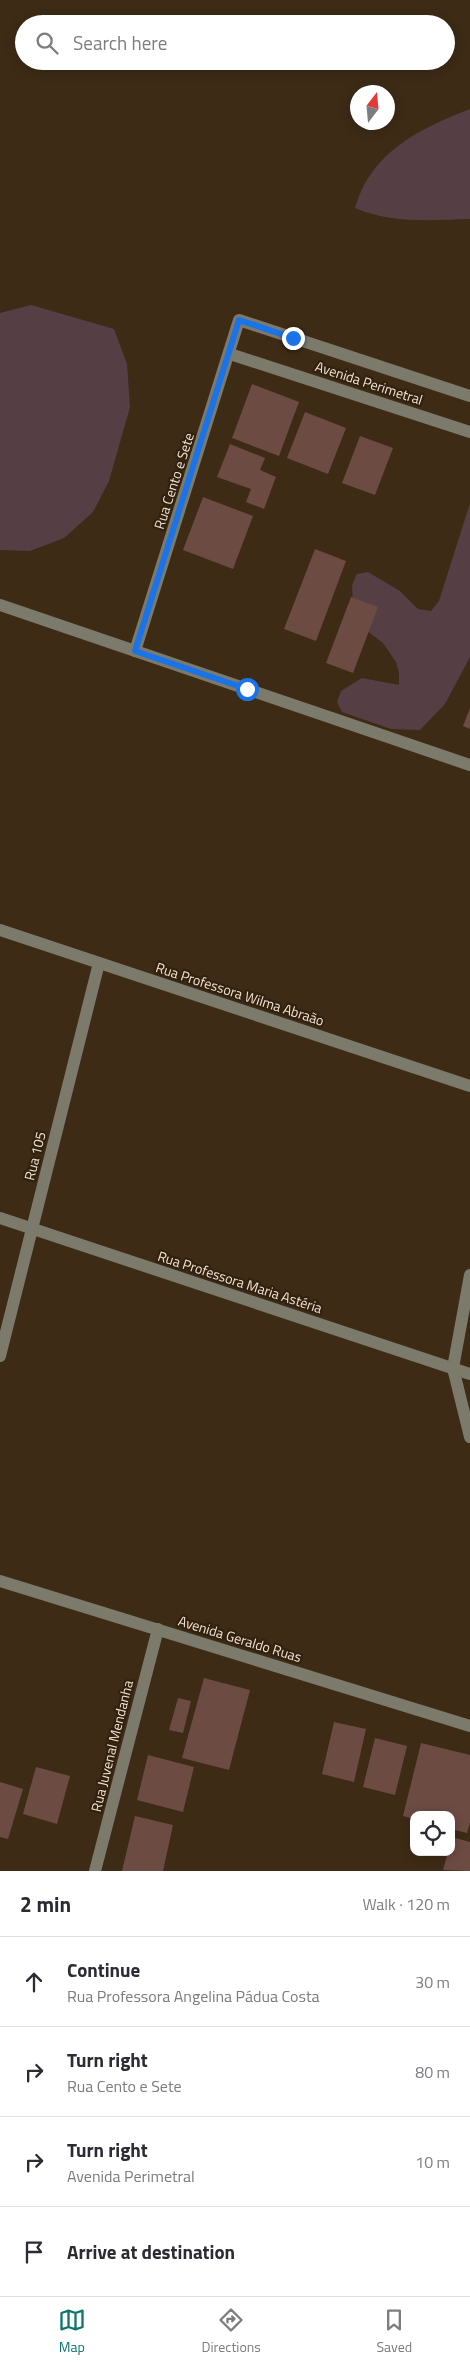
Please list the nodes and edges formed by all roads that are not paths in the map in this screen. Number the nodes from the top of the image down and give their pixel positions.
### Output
1 (239, 320) joint
2 (230, 354) junction
3 (470, 396) edge
4 (470, 432) edge
5 (0, 605) edge
6 (135, 651) junction
7 (470, 765) edge
8 (0, 930) edge
9 (99, 963) junction
10 (470, 1086) edge
11 (0, 1218) edge
12 (32, 1229) junction
13 (470, 1275) edge
14 (0, 1356) edge
15 (453, 1368) junction
16 (470, 1374) edge
17 (470, 1437) edge
18 (0, 1581) edge
19 (158, 1629) junction
20 (470, 1726) edge
21 (95, 1871) edge

1 - 2 street, Rua Cento e Sete
1 - 3 street, Avenida Perimetral
2 - 4 street, Avenida Perimetral
2 - 6 street, Rua Cento e Sete
5 - 6 street
6 - 7 street
8 - 9 street, Rua Professora Wilma Abraão
9 - 10 street, Rua Professora Wilma Abraão
9 - 12 street, Rua 105
11 - 12 street, Rua Professora Maria Astéria
12 - 14 street, Rua 105
12 - 15 street, Rua Professora Maria Astéria
13 - 15 street
15 - 16 street, Rua Professora Maria Astéria
15 - 17 street
18 - 19 street, Avenida Geraldo Ruas
19 - 20 street, Avenida Geraldo Ruas
19 - 21 street, Rua Juvenal Mendanha

